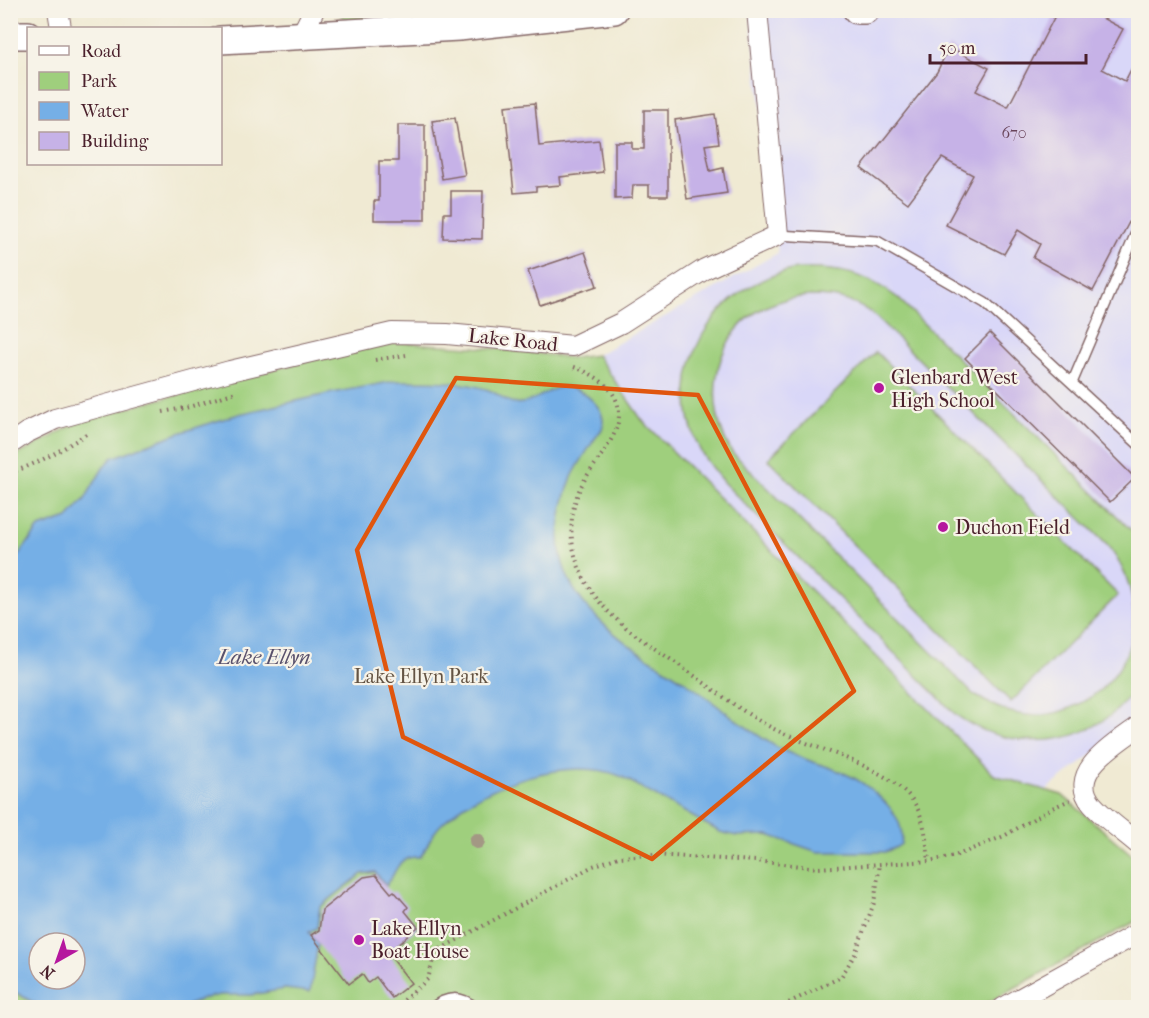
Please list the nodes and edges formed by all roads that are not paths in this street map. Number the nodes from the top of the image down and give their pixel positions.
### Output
1 (58, 10) edge
2 (314, 10) edge
3 (614, 10) edge
4 (757, 10) edge
5 (857, 10) edge
6 (865, 10) edge
7 (61, 27) edge
8 (10, 35) edge
9 (27, 35) edge
10 (301, 36) junction
11 (222, 40) edge
12 (1138, 228) edge
13 (778, 235) junction
14 (1072, 382) junction
15 (10, 444) edge
16 (1138, 444) edge
17 (1138, 727) edge
18 (1138, 844) edge
19 (1138, 933) edge
20 (432, 1008) edge
21 (475, 1008) edge
22 (1003, 1008) edge

1 - 7 street
2 - 10 street
3 - 10 street
4 - 13 street
5 - 6 street
8 - 9 street
10 - 11 street
12 - 14 lane
13 - 14 lane
13 - 15 street, Lake Road
14 - 16 lane
17 - 18 street
19 - 22 street
20 - 21 lane

